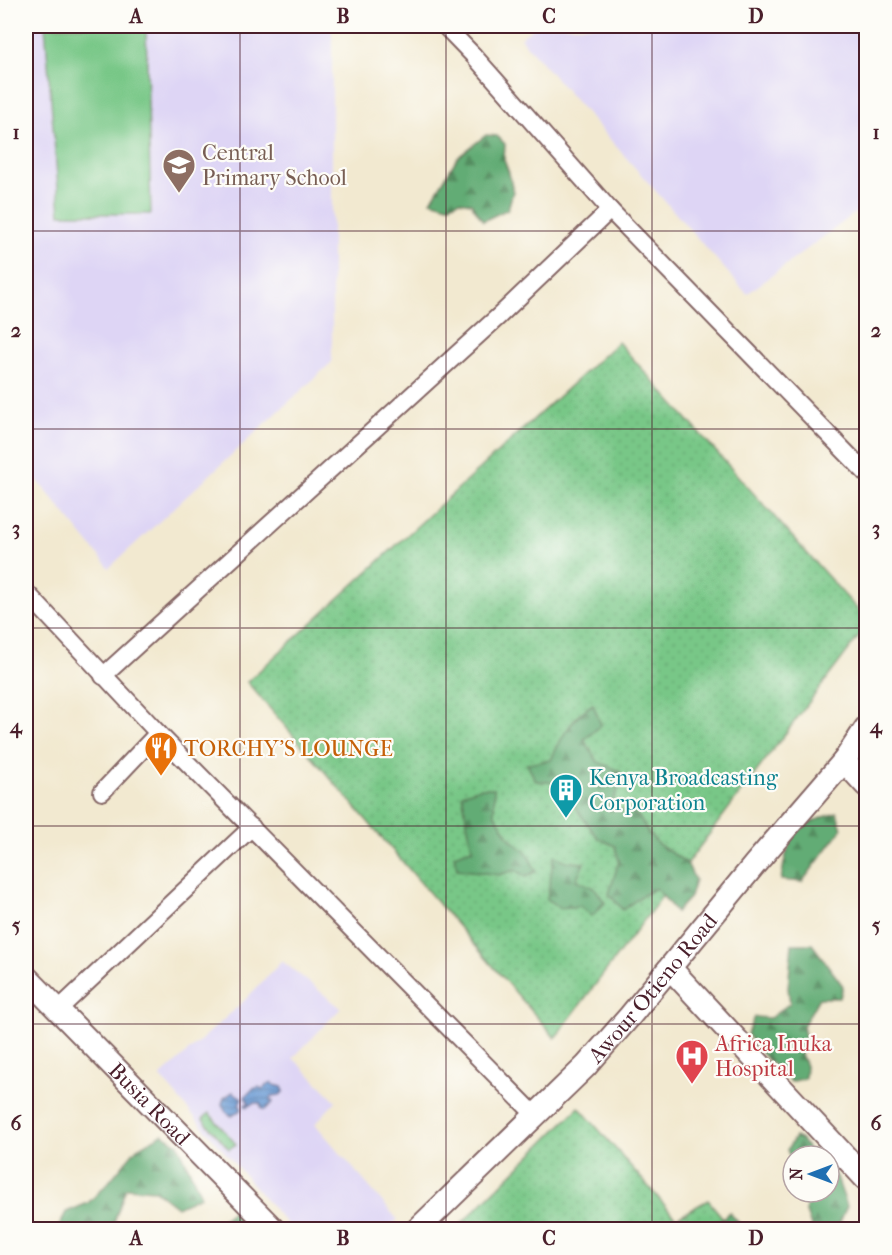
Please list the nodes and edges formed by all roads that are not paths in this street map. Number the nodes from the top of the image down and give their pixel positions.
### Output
1 (445, 26) edge
2 (610, 210) junction
3 (867, 473) edge
4 (26, 592) edge
5 (103, 676) junction
6 (867, 728) edge
7 (158, 734) junction
8 (844, 761) junction
9 (867, 785) edge
10 (102, 792) dead end
11 (252, 827) junction
12 (670, 968) junction
13 (26, 977) edge
14 (59, 1009) junction
15 (536, 1115) junction
16 (867, 1179) edge
17 (274, 1230) edge
18 (417, 1230) edge

1 - 2 street
2 - 3 street
2 - 5 street
4 - 5 street
5 - 7 street
6 - 8 main road, Awour Otieno Road
7 - 10 street
7 - 11 street
8 - 9 main road
8 - 12 main road, Awour Otieno Road
11 - 14 street
11 - 15 street
12 - 15 main road, Awour Otieno Road
12 - 16 main road
13 - 14 main road, Busia Road
14 - 17 main road, Busia Road
15 - 18 main road, Awour Otieno Road

